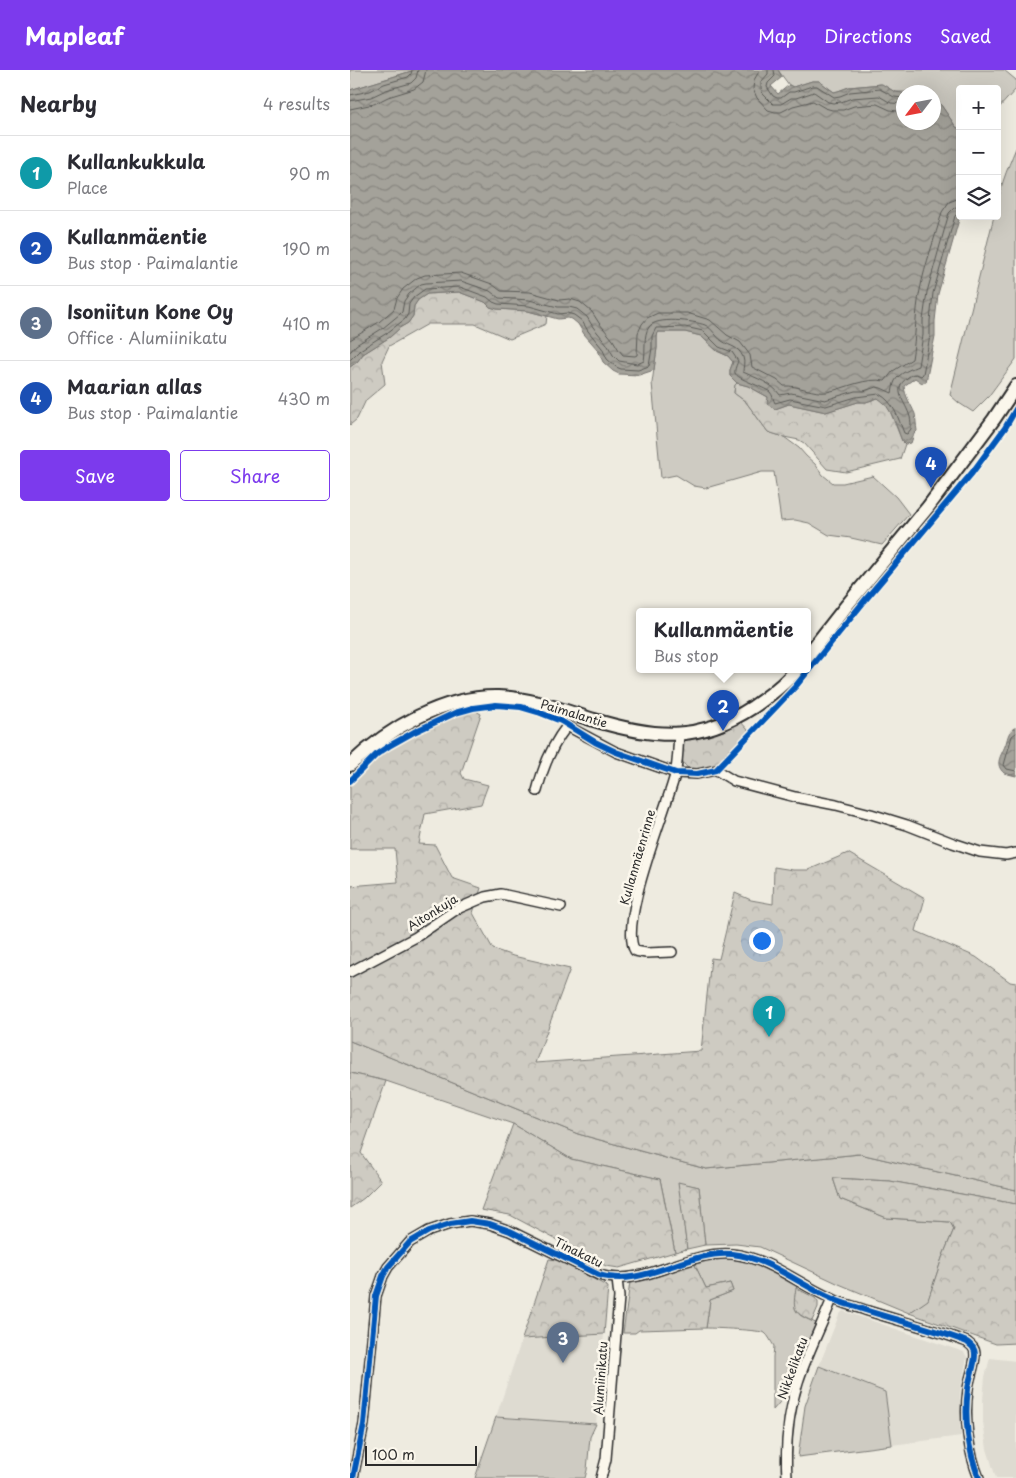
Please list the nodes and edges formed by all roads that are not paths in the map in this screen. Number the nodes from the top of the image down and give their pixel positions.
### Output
1 (1016, 386) edge
2 (811, 651) edge
3 (793, 673) edge
4 (678, 733) junction
5 (350, 765) edge
6 (676, 773) junction
7 (537, 791) dead end
8 (1016, 853) edge
9 (561, 907) dead end
10 (672, 952) dead end
11 (350, 972) edge
12 (616, 1279) junction
13 (832, 1299) junction
14 (352, 1478) edge
15 (601, 1478) edge
16 (787, 1478) edge
17 (979, 1478) edge

1 - 2 street
3 - 4 street, Paimalantie
4 - 5 street, Paimalantie
4 - 6 street, Kullanmäenrinne
6 - 7 street
6 - 8 street
6 - 10 street, Kullanmäenrinne
9 - 11 street, Aitonkuja
12 - 13 street, Tinakatu
12 - 14 street, Tinakatu
12 - 15 street, Alumiinikatu
13 - 16 street, Nikkelikatu
13 - 17 street, Tinakatu

